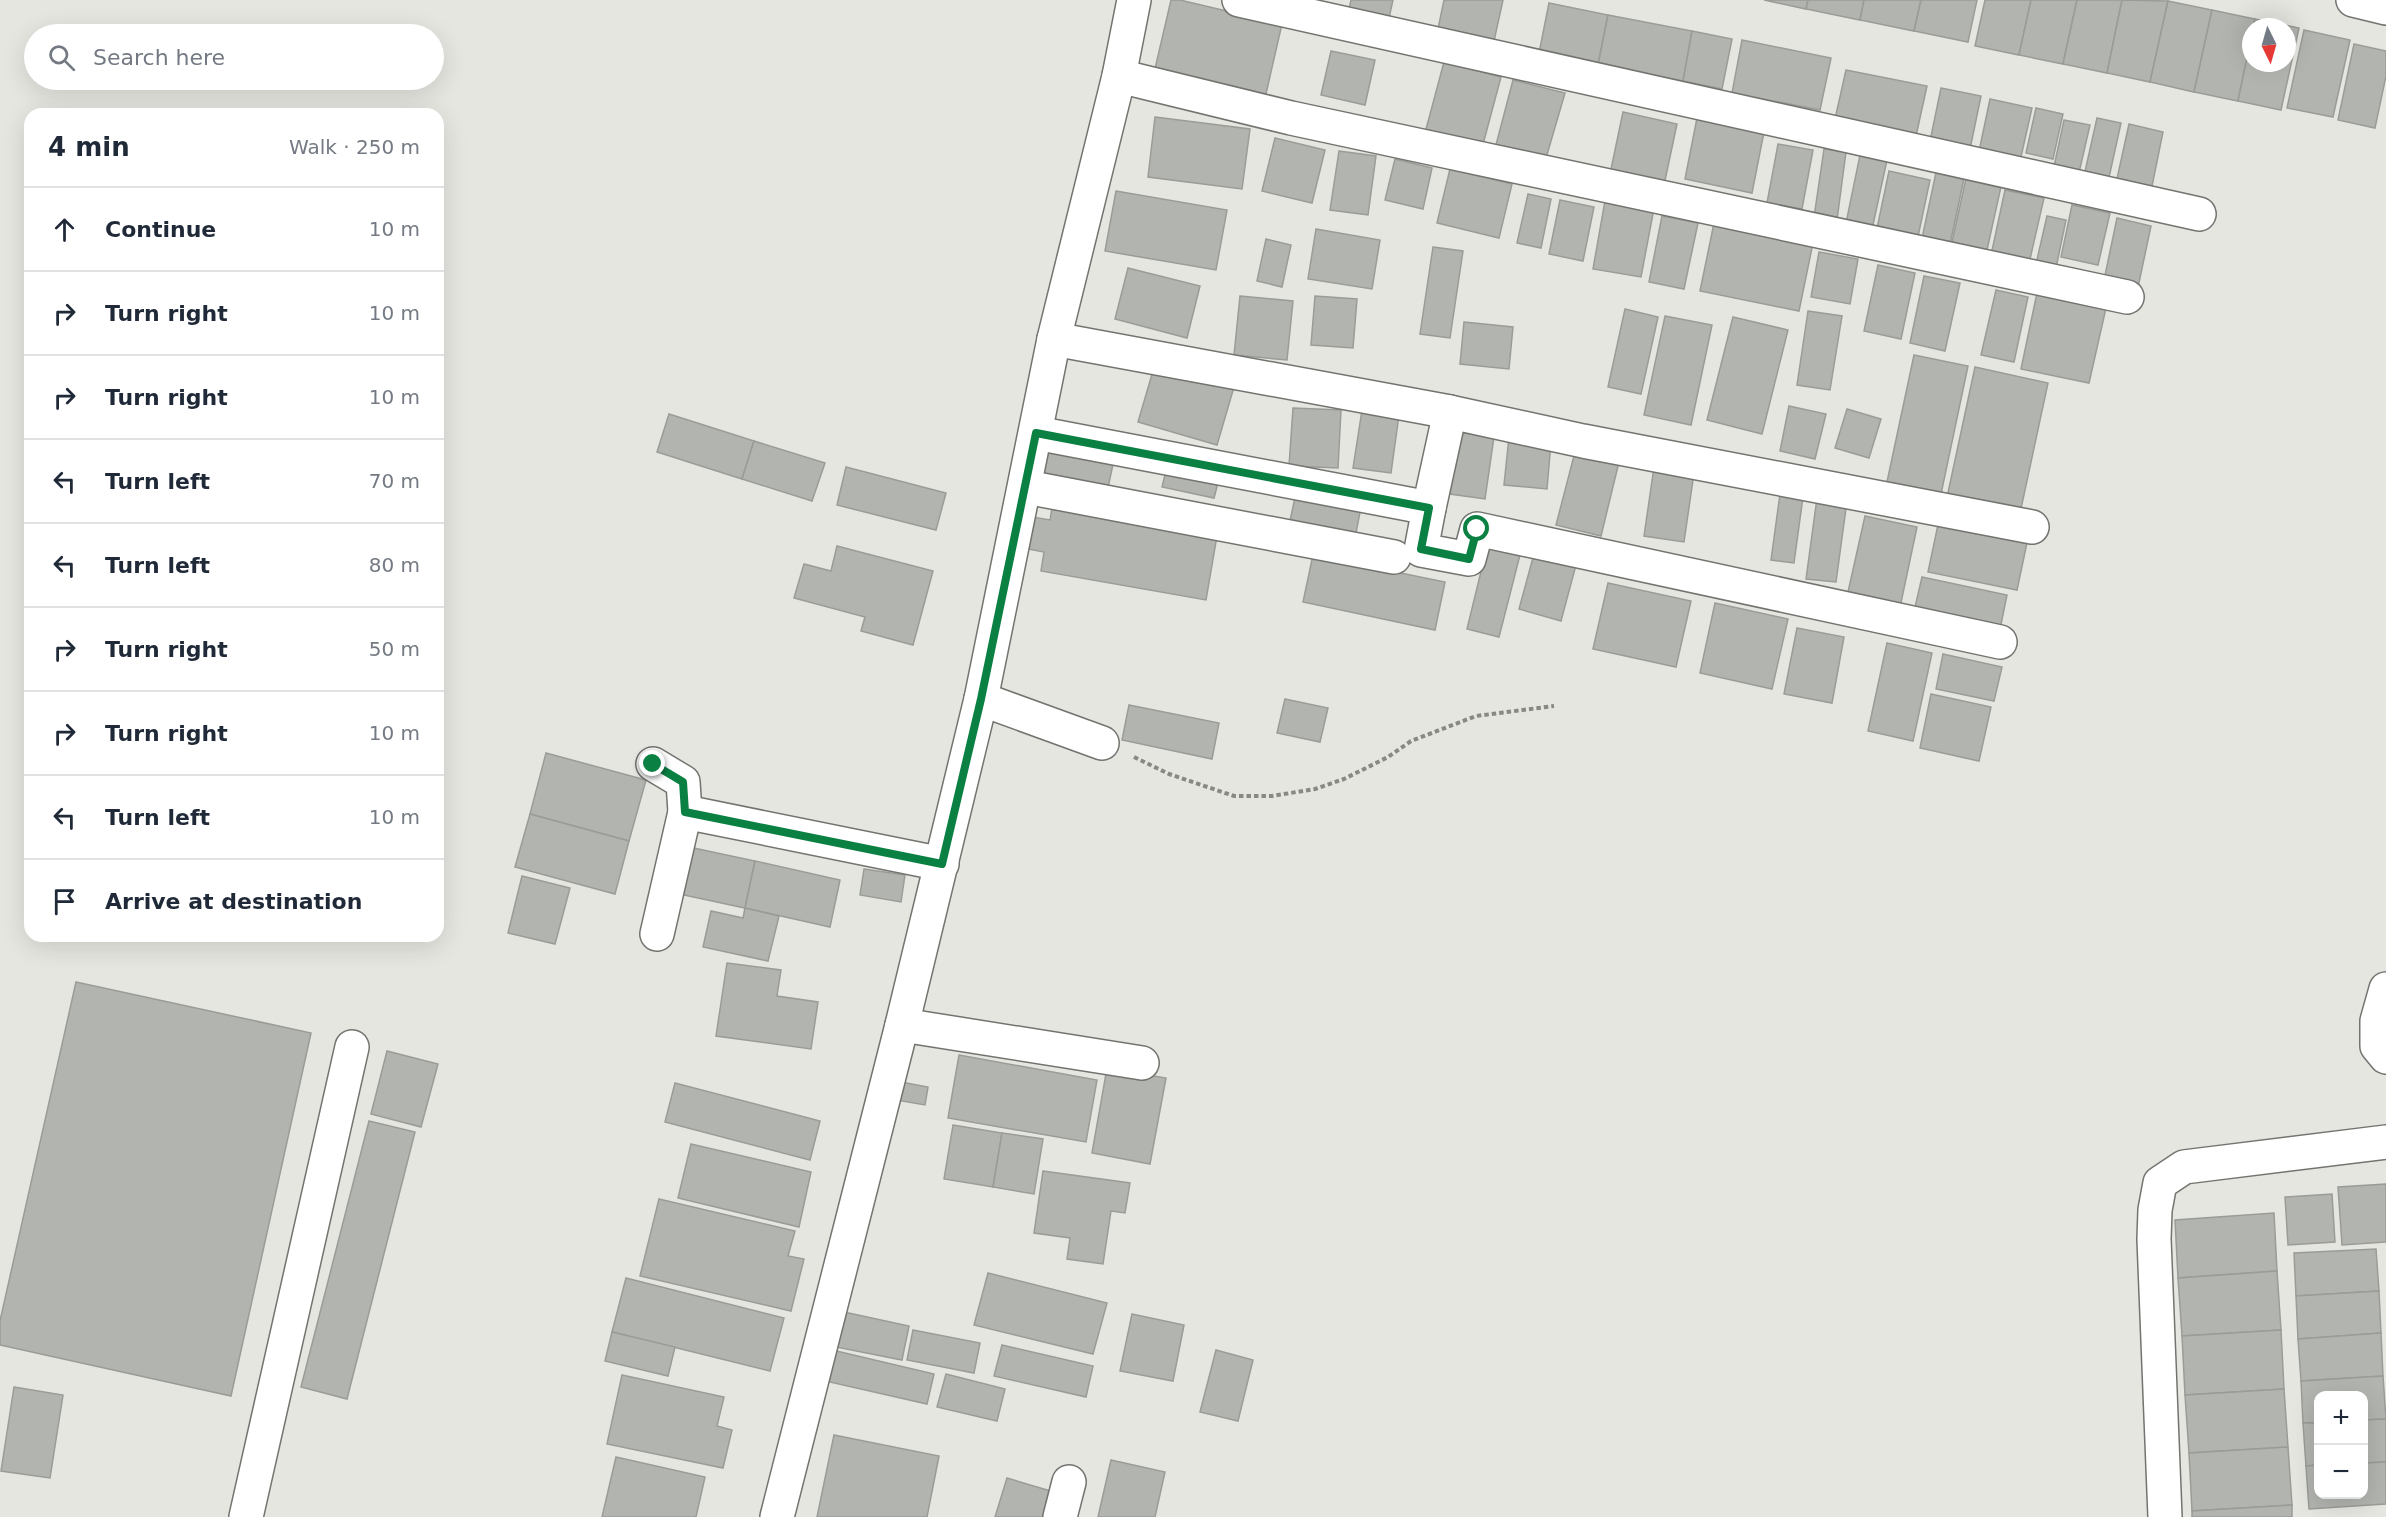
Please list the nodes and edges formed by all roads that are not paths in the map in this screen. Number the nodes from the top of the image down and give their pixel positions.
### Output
1 (1134, 0) edge
2 (1239, 0) edge
3 (2353, 0) edge
4 (2386, 8) edge
5 (1119, 76) junction
6 (2199, 214) dead end
7 (2127, 297) dead end
8 (1054, 339) junction
9 (1450, 412) junction
10 (1036, 433) junction
11 (1026, 487) junction
12 (1429, 508) junction
13 (2032, 527) dead end
14 (1394, 557) dead end
15 (2000, 642) dead end
16 (981, 699) junction
17 (1102, 743) road end
18 (653, 764) dead end
19 (685, 812) junction
20 (942, 864) junction
21 (657, 934) dead end
22 (2386, 989) edge
23 (902, 1025) junction
24 (352, 1047) dead end
25 (2386, 1057) edge
26 (1142, 1063) dead end
27 (2386, 1142) edge
28 (1069, 1482) dead end
29 (246, 1517) edge
30 (777, 1517) edge
31 (1060, 1517) edge
32 (2165, 1517) edge

1 - 5 street
2 - 6 street
3 - 4 street
5 - 7 street
5 - 8 street
8 - 9 street
8 - 10 street
9 - 12 street
9 - 13 street
10 - 11 street
10 - 12 street
11 - 14 street
11 - 16 street
12 - 15 street
16 - 17 street
16 - 20 street
18 - 19 street
19 - 20 street
19 - 21 street
20 - 23 street
22 - 25 street
23 - 26 street
23 - 30 street
24 - 29 street
27 - 32 street
28 - 31 street

